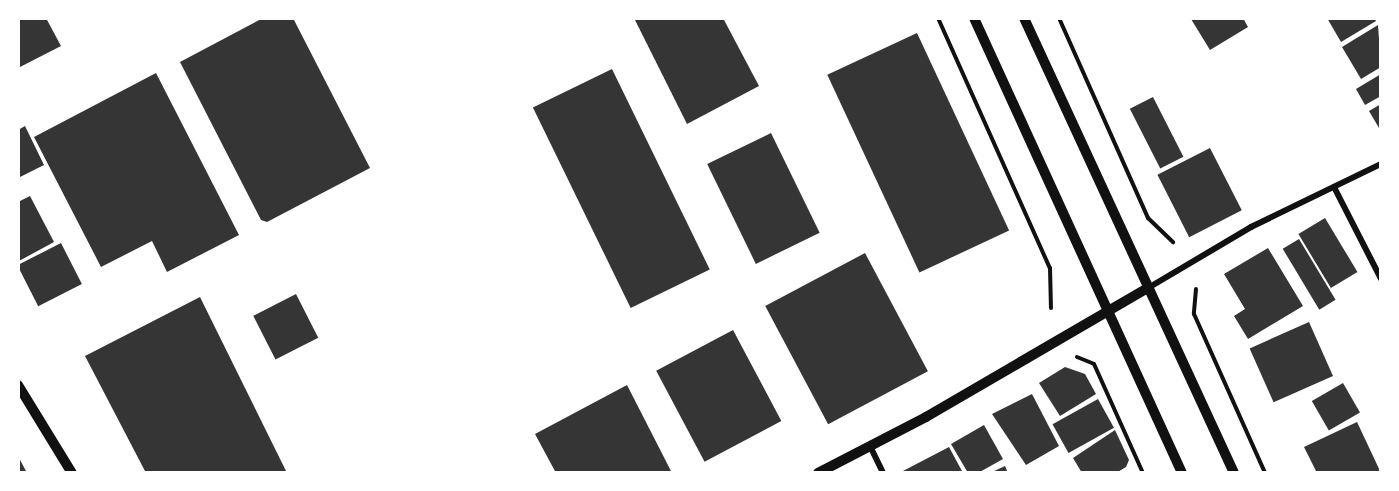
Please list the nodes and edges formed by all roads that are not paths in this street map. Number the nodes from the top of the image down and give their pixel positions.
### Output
1 (975, 18) edge
2 (1024, 18) edge
3 (1381, 164) edge
4 (1334, 187) junction
5 (1381, 279) edge
6 (1148, 288) junction
7 (1108, 310) junction
8 (18, 386) edge
9 (870, 446) junction
10 (72, 473) edge
11 (818, 473) edge
12 (883, 473) edge
13 (1182, 473) edge
14 (1234, 473) edge

1 - 7 street
2 - 6 street
3 - 4 street
4 - 5 street
4 - 6 street
6 - 7 street
6 - 14 street
7 - 9 street
7 - 13 street
8 - 10 street
9 - 11 street
9 - 12 street

